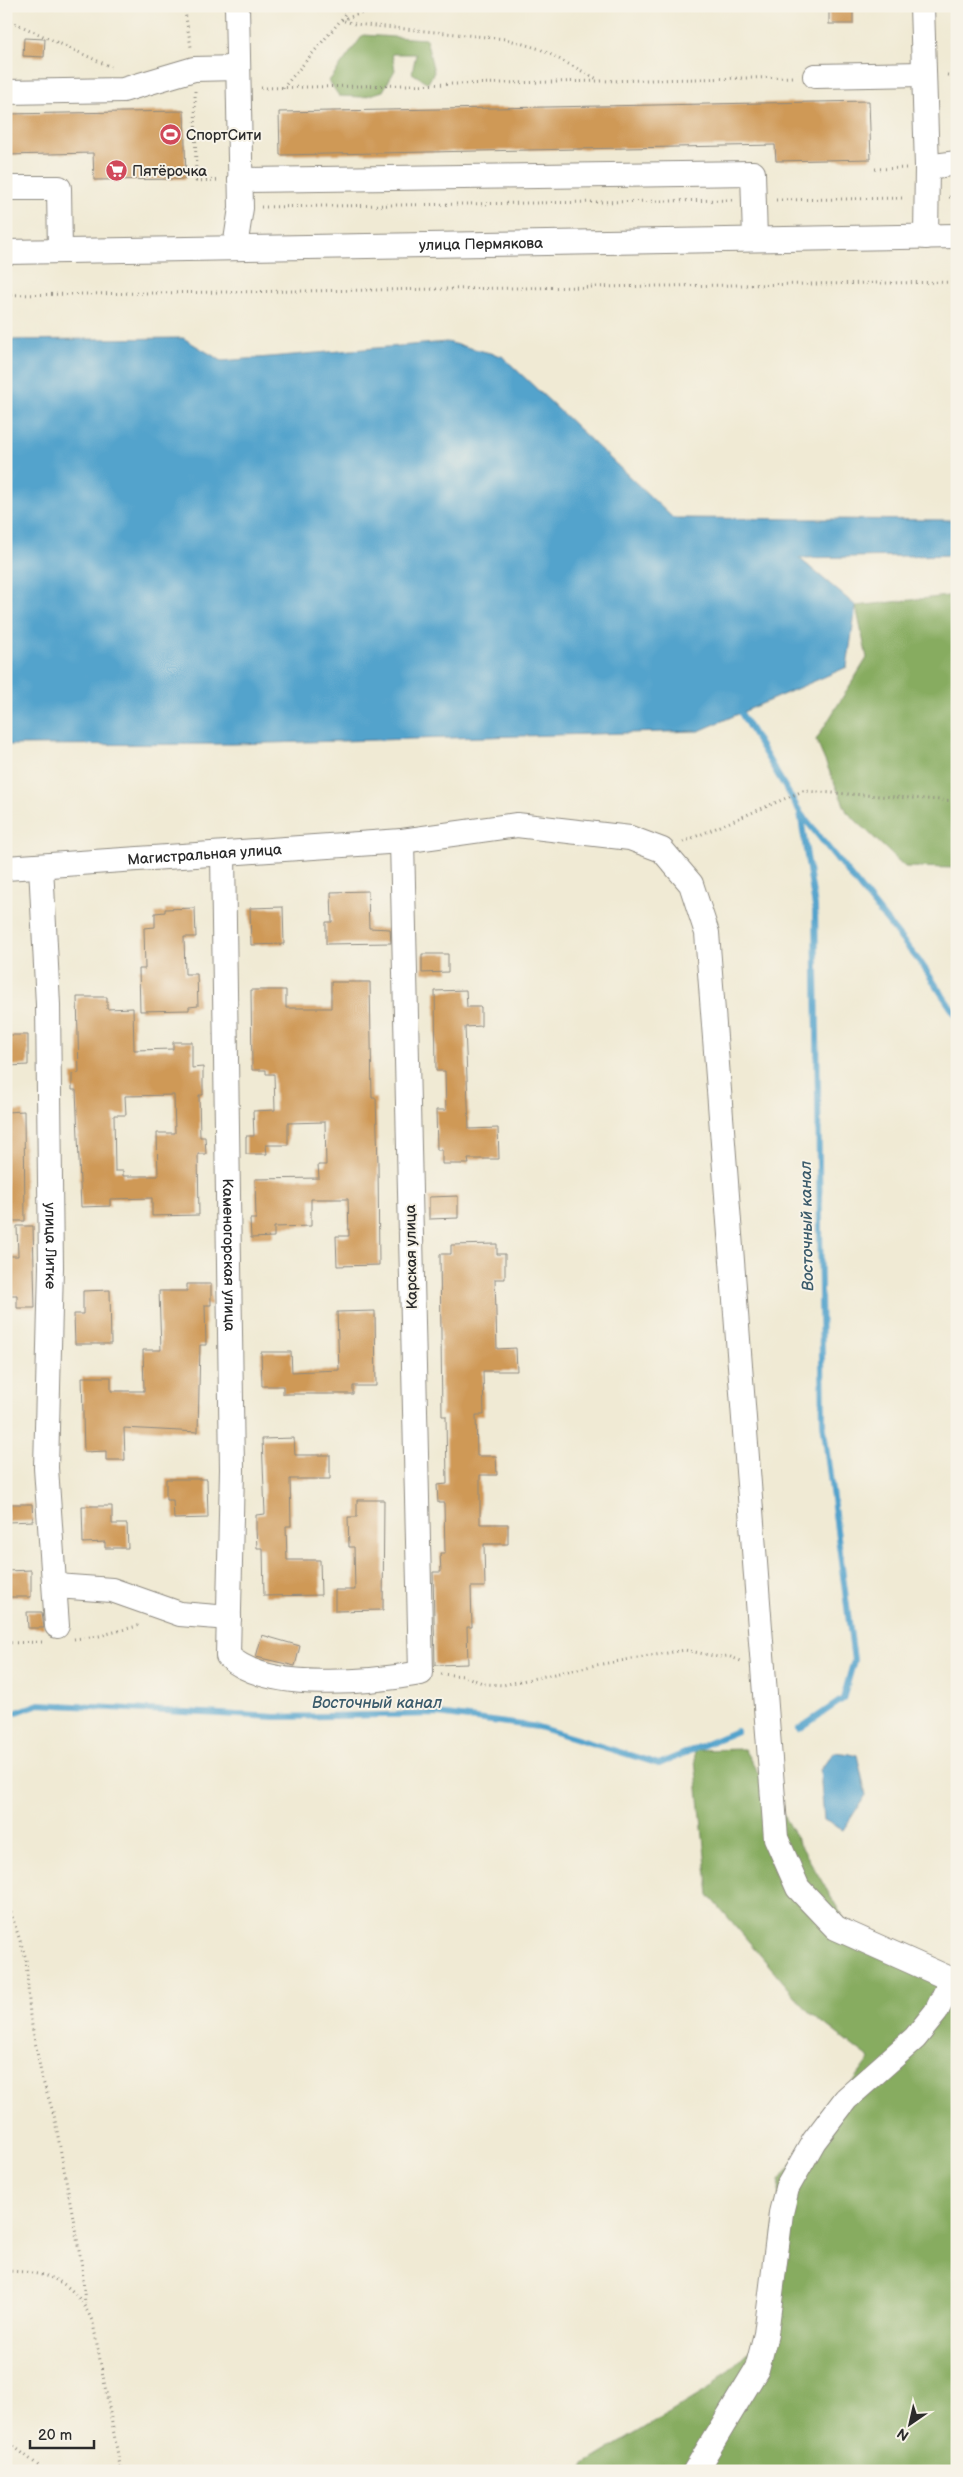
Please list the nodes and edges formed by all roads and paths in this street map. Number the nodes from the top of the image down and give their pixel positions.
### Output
1 (184, 6) edge
2 (237, 6) edge
3 (350, 6) edge
4 (383, 6) edge
5 (922, 6) edge
6 (6, 19) edge
7 (342, 20) junction
8 (112, 68) dead end
9 (194, 69) junction
10 (924, 74) junction
11 (815, 76) joint
12 (238, 78) junction
13 (602, 81) junction
14 (282, 88) junction
15 (6, 92) edge
16 (957, 163) edge
17 (927, 167) junction
18 (875, 169) dead end
19 (240, 180) junction
20 (6, 188) edge
21 (926, 197) junction
22 (957, 197) edge
23 (754, 200) junction
24 (241, 208) junction
25 (957, 236) edge
26 (926, 237) junction
27 (755, 239) junction
28 (235, 247) junction
29 (60, 251) junction
30 (6, 252) edge
31 (957, 282) edge
32 (6, 295) edge
33 (957, 801) edge
34 (402, 841) junction
35 (662, 850) junction
36 (223, 854) junction
37 (41, 866) junction
38 (6, 868) edge
39 (56, 1586) junction
40 (229, 1618) junction
41 (144, 1624) dead end
42 (58, 1636) junction
43 (6, 1643) edge
44 (763, 1670) junction
45 (420, 1673) junction
46 (6, 1898) edge
47 (954, 1981) edge
48 (6, 2271) edge
49 (85, 2304) junction
50 (6, 2440) edge
51 (45, 2471) edge
52 (121, 2471) edge
53 (695, 2471) edge

1 - 9 path
2 - 12 street
3 - 7 path
4 - 7 path
5 - 10 street
6 - 8 path
7 - 13 path
7 - 14 path
9 - 12 street
9 - 15 street
9 - 19 path
10 - 11 street
10 - 17 street
11 - 13 path
12 - 14 path
12 - 19 street
13 - 14 path
16 - 17 street
17 - 18 path
17 - 21 street
19 - 23 street
19 - 24 street
20 - 29 street
21 - 22 path
21 - 23 path
21 - 26 street
23 - 24 path
23 - 27 street
24 - 28 street
25 - 26 street, улица Пермякова
26 - 27 street, улица Пермякова
27 - 28 street, улица Пермякова
28 - 29 street, улица Пермякова
29 - 30 street, улица Пермякова
31 - 32 path
33 - 35 path
34 - 35 street, Магистральная улица
34 - 36 street, Магистральная улица
34 - 45 street, Карская улица
35 - 44 street
36 - 37 street, Магистральная улица
36 - 40 street, Каменогорская улица
37 - 38 street, Магистральная улица
37 - 39 street, улица Литке
39 - 40 street
39 - 42 street, улица Литке
40 - 45 street, Каменогорская улица
41 - 42 path
42 - 43 path
44 - 45 path
44 - 47 street
46 - 49 path
47 - 53 street
48 - 49 path
49 - 52 path
50 - 51 path

